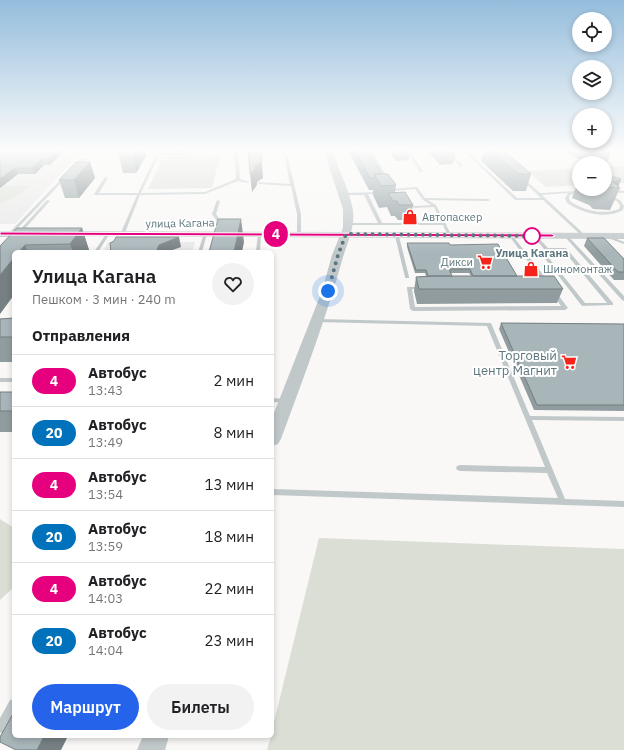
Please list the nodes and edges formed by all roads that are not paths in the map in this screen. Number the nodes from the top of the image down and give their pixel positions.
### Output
1 (62, 184) edge
2 (64, 184) edge
3 (102, 184) edge
4 (144, 184) edge
5 (228, 184) edge
6 (276, 184) edge
7 (339, 184) edge
8 (390, 184) edge
9 (500, 184) edge
10 (528, 184) edge
11 (292, 185) joint
12 (394, 191) junction
13 (612, 191) edge
14 (572, 192) edge
15 (624, 192) edge
16 (205, 193) junction
17 (365, 193) junction
18 (572, 193) edge
19 (139, 194) junction
20 (343, 194) junction
21 (539, 194) junction
22 (607, 196) edge
23 (210, 197) dead end
24 (398, 197) edge
25 (424, 199) junction
26 (544, 199) junction
27 (488, 200) dead end
28 (218, 201) dead end
29 (402, 202) edge
30 (435, 206) junction
31 (381, 224) junction
32 (445, 224) junction
33 (347, 229) junction
34 (0, 234) edge
35 (39, 234) edge
36 (62, 234) edge
37 (205, 234) junction
38 (221, 234) junction
39 (259, 234) junction
40 (299, 234) junction
41 (18, 235) junction
42 (107, 235) junction
43 (122, 235) junction
44 (397, 236) junction
45 (450, 236) junction
46 (511, 236) junction
47 (535, 236) junction
48 (566, 236) junction
49 (584, 236) junction
50 (604, 236) junction
51 (624, 236) edge
52 (624, 243) edge
53 (547, 249) junction
54 (97, 250) edge
55 (201, 250) edge
56 (258, 250) edge
57 (407, 277) dead end
58 (425, 288) edge
59 (543, 288) edge
60 (550, 288) junction
61 (624, 300) edge
62 (317, 321) junction
63 (0, 380) edge
64 (12, 380) edge
65 (279, 400) edge
66 (528, 418) junction
67 (624, 419) edge
68 (274, 427) edge
69 (460, 468) dead end
70 (549, 470) junction
71 (274, 492) edge
72 (563, 502) junction
73 (624, 504) edge
74 (12, 707) edge
75 (0, 728) edge
76 (155, 738) edge
77 (151, 750) edge

1 - 41 lane
2 - 41 lane
3 - 19 lane
4 - 19 lane
5 - 16 lane
6 - 11 lane
7 - 20 street
8 - 12 lane
9 - 26 lane
10 - 21 lane
11 - 40 lane
12 - 17 lane
12 - 24 lane
12 - 25 lane
13 - 15 lane
14 - 21 lane
16 - 19 lane
16 - 23 lane
17 - 20 lane
17 - 31 lane
18 - 22 lane
19 - 43 lane
20 - 33 street
21 - 26 lane
25 - 27 lane
25 - 30 lane
26 - 49 lane
28 - 38 lane
29 - 30 lane
30 - 32 lane
31 - 32 lane
31 - 33 lane
32 - 45 lane
33 - 40 street, улица Кагана
33 - 44 street, улица Кагана
33 - 62 street
34 - 41 street
35 - 41 street
36 - 42 street, улица Кагана
37 - 38 street, улица Кагана
37 - 43 street, улица Кагана
37 - 55 lane
38 - 39 street, улица Кагана
39 - 40 street, улица Кагана
39 - 56 lane
42 - 43 street, улица Кагана
42 - 54 lane
44 - 45 street, улица Кагана
44 - 57 lane
45 - 46 street, улица Кагана
46 - 47 street, улица Кагана
46 - 60 lane
47 - 48 street, улица Кагана
47 - 53 lane
48 - 49 street, улица Кагана
48 - 61 lane
49 - 50 street, улица Кагана
50 - 51 street, улица Кагана
50 - 52 lane
53 - 53 lane
58 - 60 lane
59 - 60 lane
62 - 65 street
62 - 66 lane
63 - 64 lane
65 - 68 street
66 - 67 lane
66 - 70 lane
69 - 70 lane
70 - 72 lane
71 - 72 lane
72 - 73 lane
74 - 75 lane
76 - 77 street

